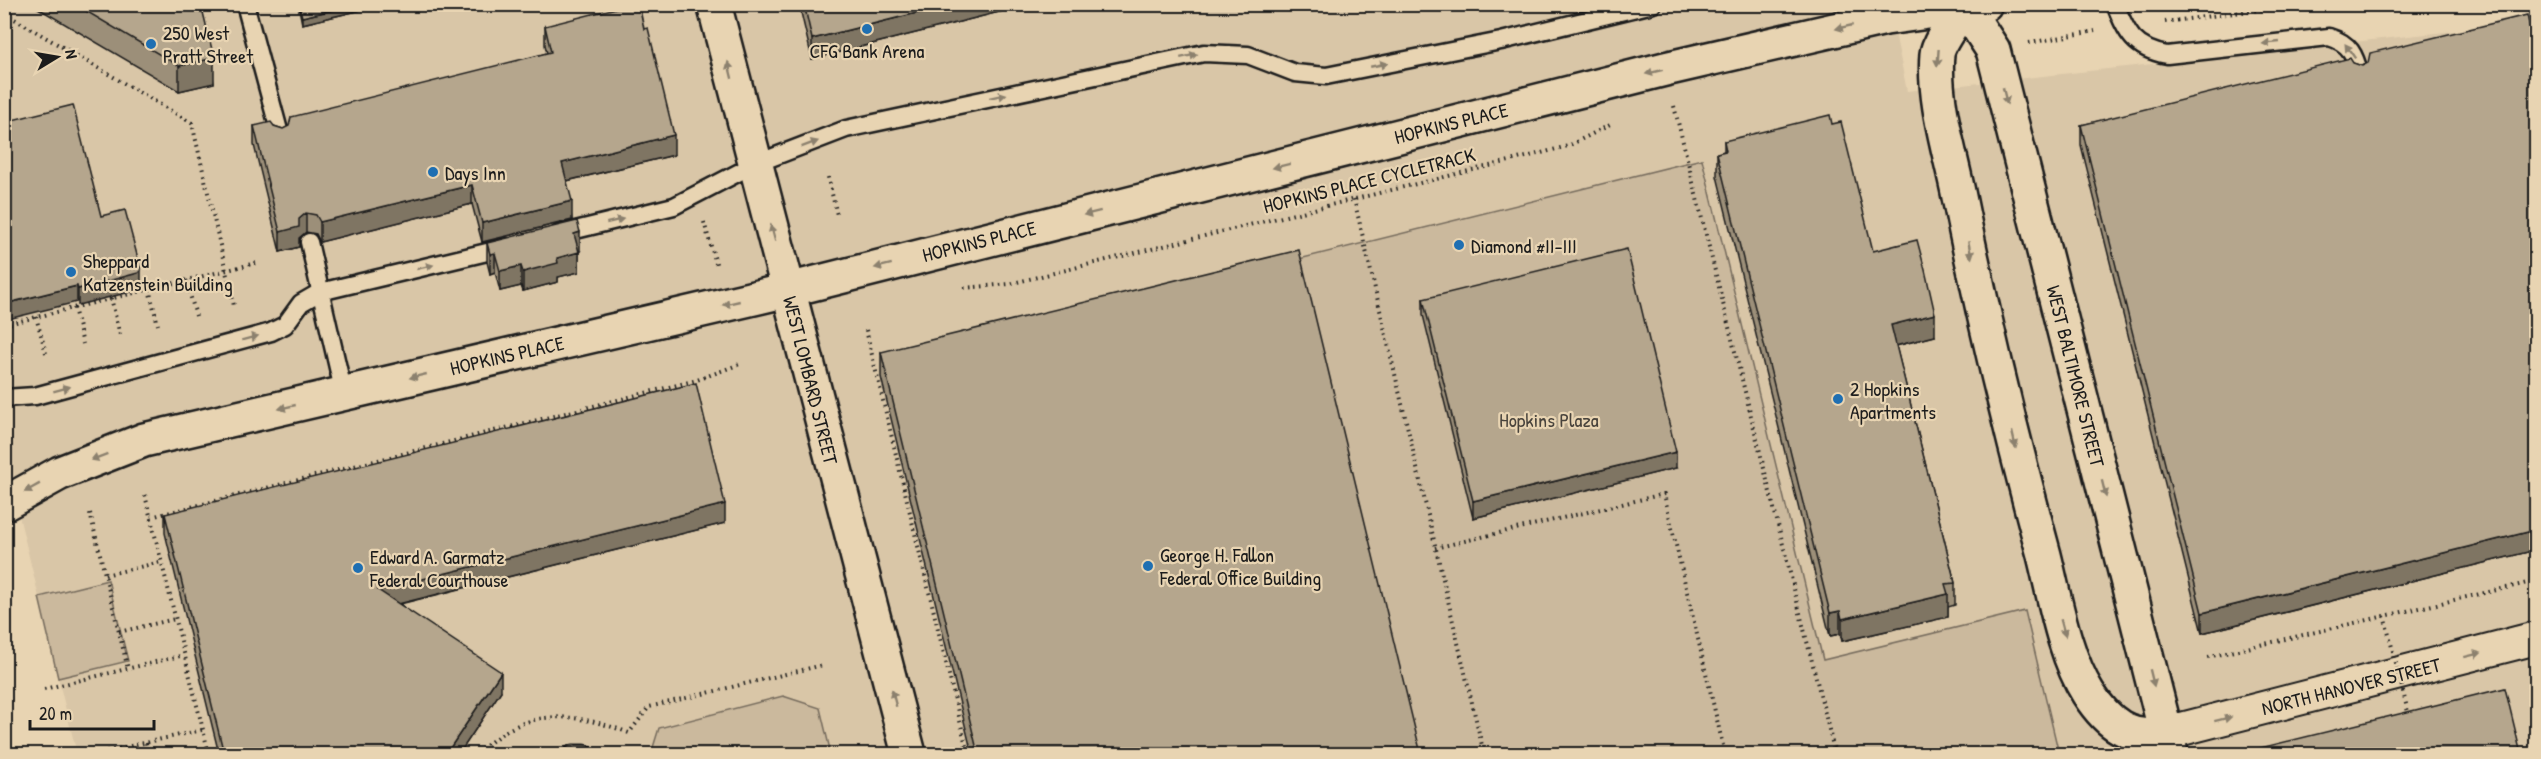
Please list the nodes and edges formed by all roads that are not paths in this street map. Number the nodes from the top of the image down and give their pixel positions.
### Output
1 (245, 4) edge
2 (714, 4) edge
3 (1653, 4) edge
4 (2115, 4) edge
5 (1968, 5) edge
6 (2360, 75) edge
7 (281, 138) edge
8 (755, 164) junction
9 (547, 237) edge
10 (309, 242) edge
11 (523, 243) edge
12 (788, 290) junction
13 (320, 292) junction
14 (344, 394) junction
15 (4, 398) edge
16 (4, 504) edge
17 (2536, 638) edge
18 (2169, 744) edge
19 (573, 754) edge
20 (585, 754) edge
21 (909, 754) edge

1 - 7 lane
8 -> 2 main road, WEST LOMBARD STREET
8 -> 3 lane
6 -> 4 lane
5 -> 12 main road, HOPKINS PLACE
5 -> 18 main road, WEST BALTIMORE STREET
5 -> 18 main road
9 -> 8 lane
12 -> 8 main road, WEST LOMBARD STREET
10 - 13 lane
13 -> 11 lane
12 -> 14 main road, HOPKINS PLACE
21 -> 12 main road, WEST LOMBARD STREET
13 - 14 lane
15 -> 13 lane
14 -> 16 main road, HOPKINS PLACE
18 -> 17 street, NORTH HANOVER STREET
19 - 20 lane

